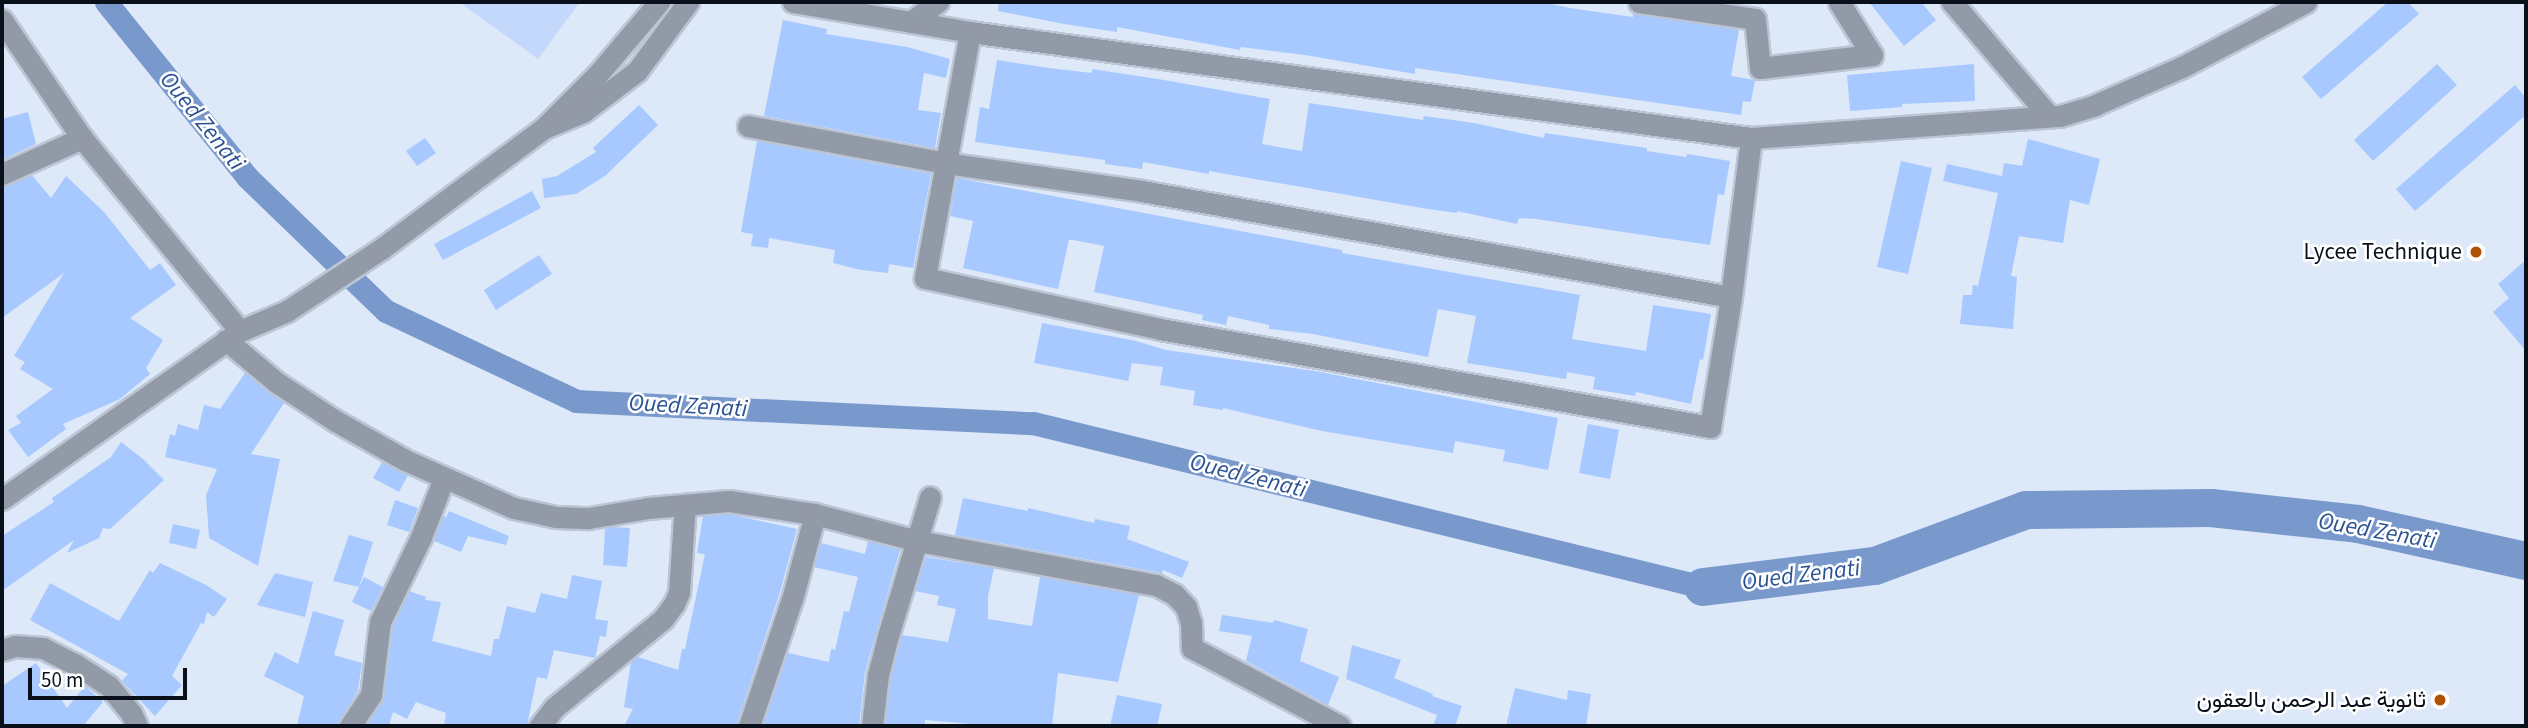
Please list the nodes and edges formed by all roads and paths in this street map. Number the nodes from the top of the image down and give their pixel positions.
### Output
1 (659, 2) edge
2 (688, 2) edge
3 (793, 2) edge
4 (938, 2) edge
5 (1639, 2) edge
6 (1839, 2) edge
7 (1952, 2) edge
8 (2306, 2) edge
9 (2, 20) edge
10 (911, 22) junction
11 (970, 32) junction
12 (2049, 116) junction
13 (748, 126) dead end
14 (544, 128) junction
15 (82, 138) junction
16 (1751, 138) junction
17 (946, 163) junction
18 (2, 174) edge
19 (1731, 297) junction
20 (233, 336) junction
21 (444, 478) junction
22 (930, 497) dead end
23 (2, 499) edge
24 (685, 505) junction
25 (815, 514) junction
26 (918, 541) junction
27 (2, 649) edge
28 (137, 726) edge
29 (350, 726) edge
30 (540, 726) edge
31 (749, 726) edge
32 (872, 726) edge
33 (1340, 726) edge

1 - 14 street
2 - 14 street
3 - 10 street
4 - 10 street
5 - 6 street
7 - 12 street
8 - 12 street
9 - 15 street
10 - 11 street
11 - 16 street
11 - 17 street
12 - 16 street
13 - 17 street
14 - 20 street
15 - 18 street
15 - 20 street
16 - 19 street
17 - 19 street
17 - 19 street
20 - 21 street
20 - 23 street
21 - 24 street
21 - 29 street
22 - 26 street
24 - 25 street
24 - 30 street
25 - 26 street
25 - 31 street
26 - 32 street
26 - 33 street
27 - 28 street

